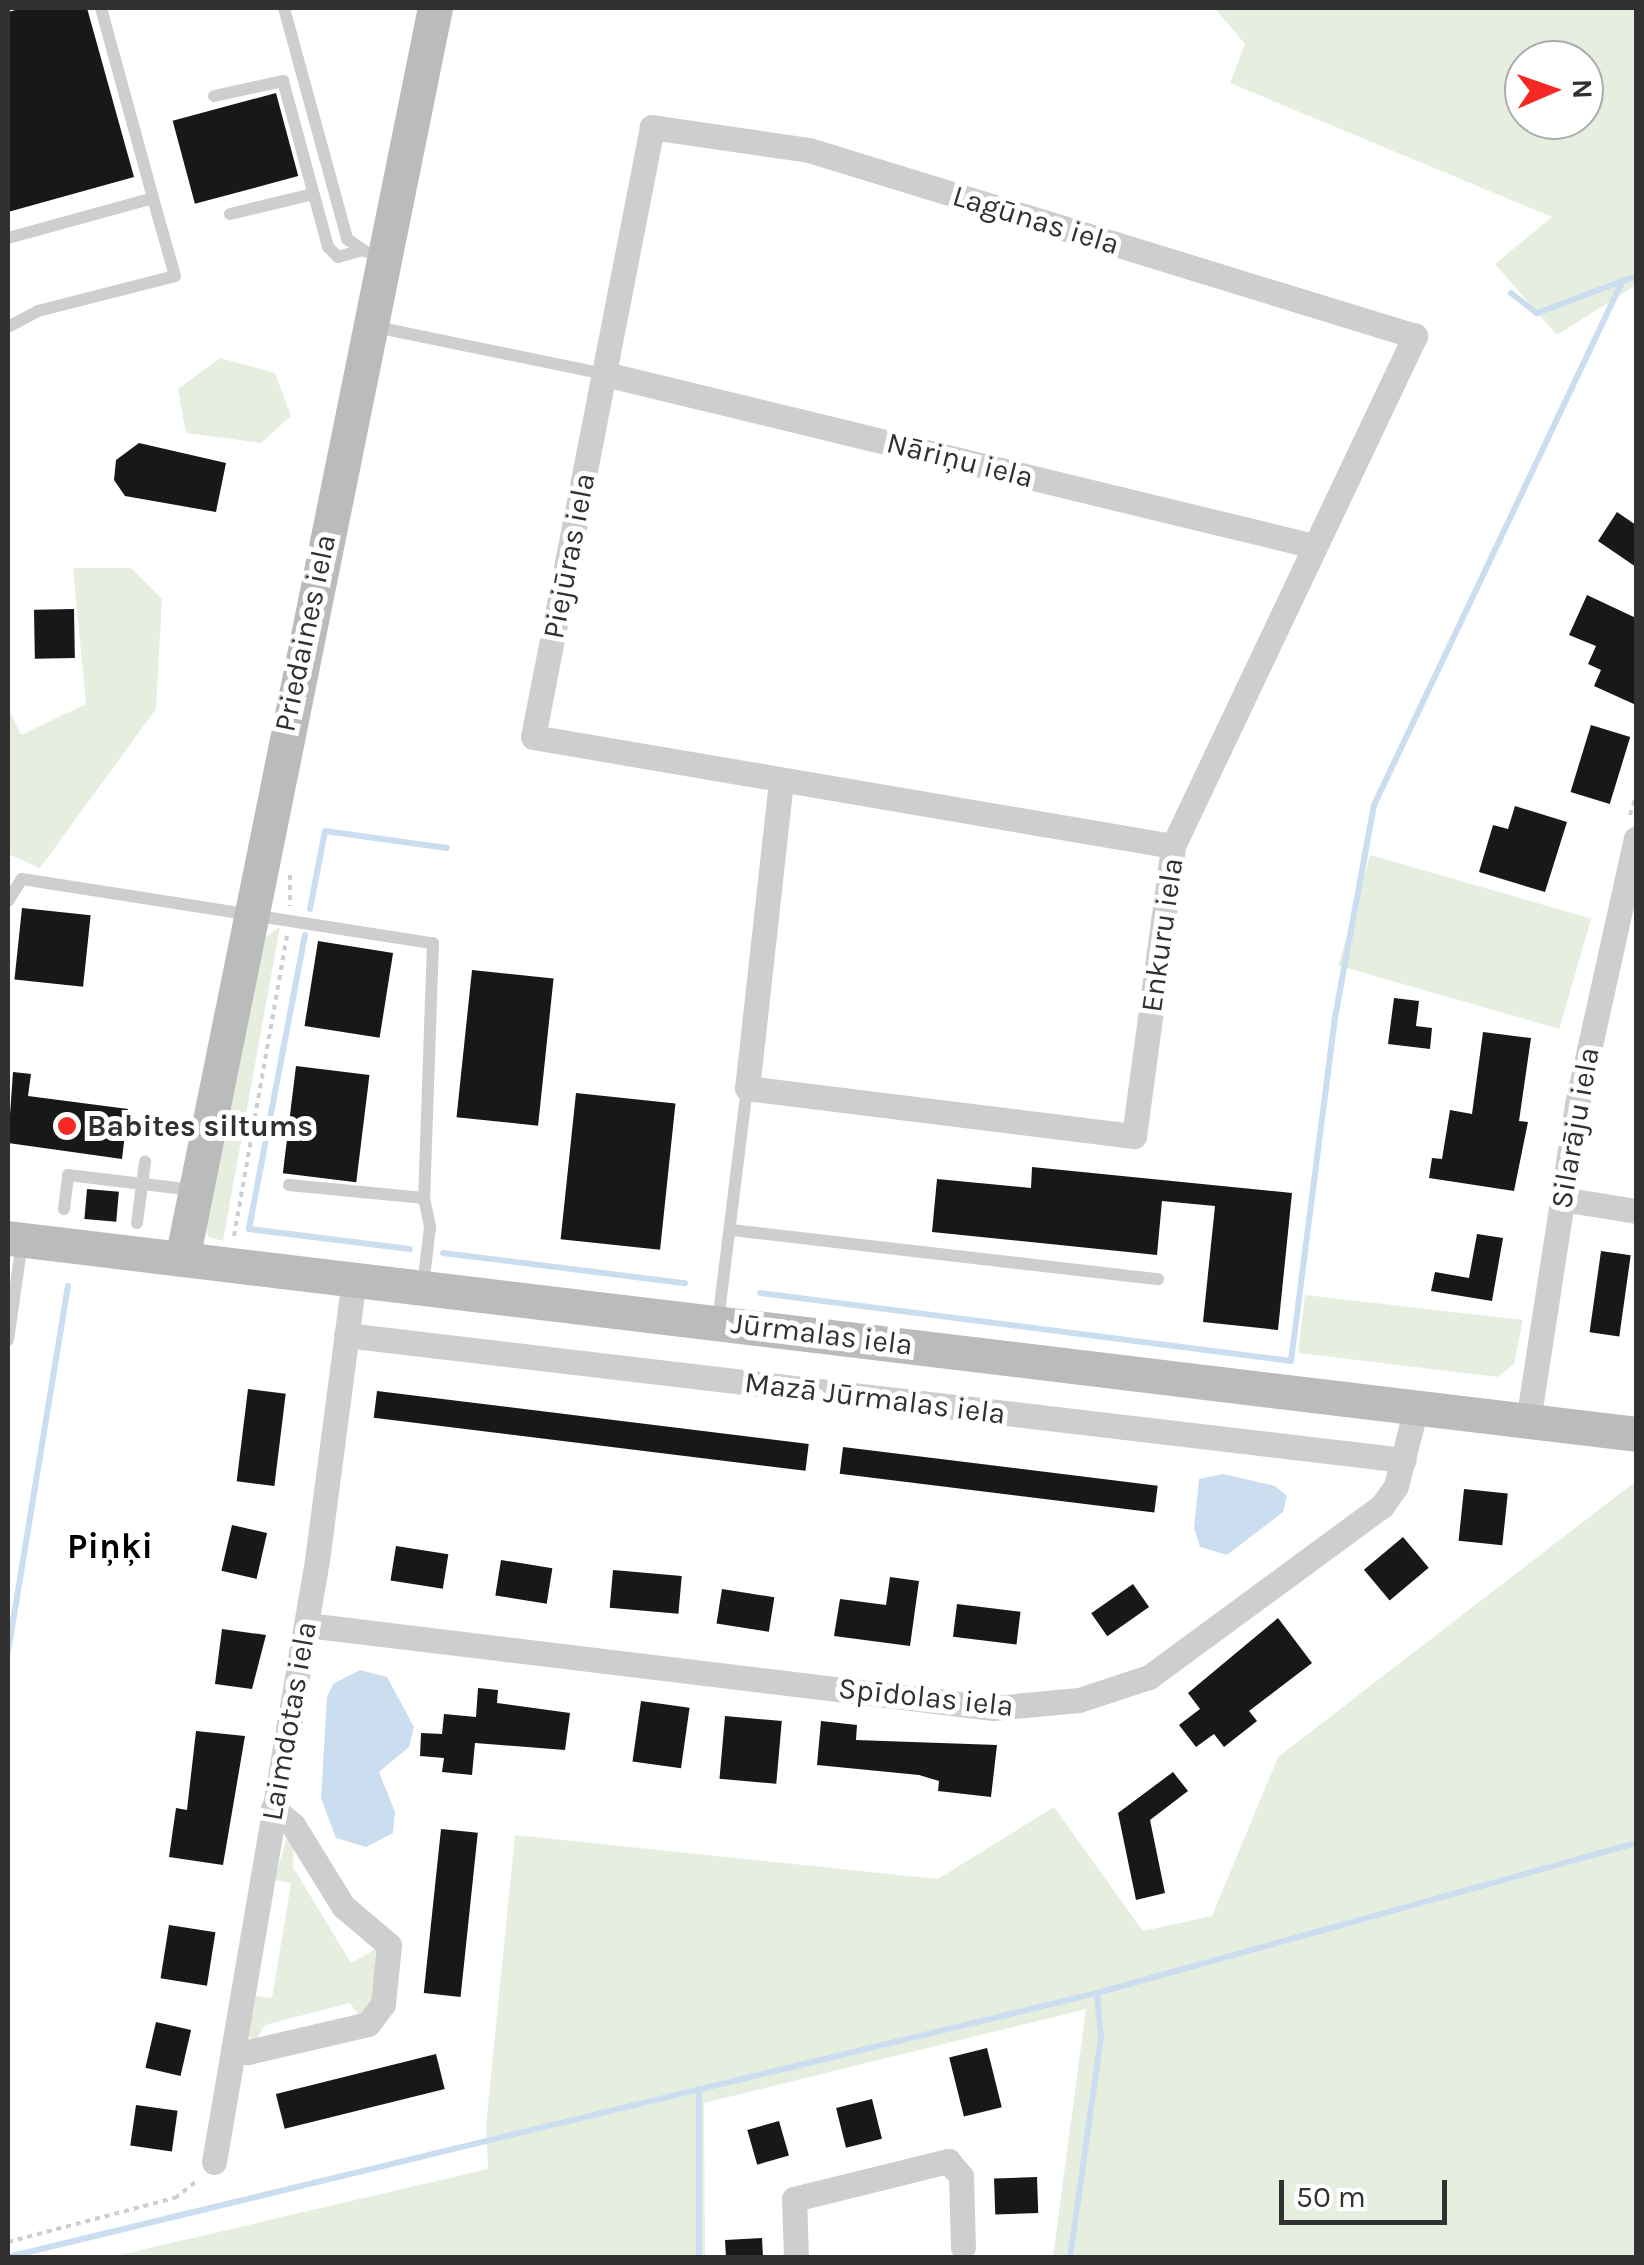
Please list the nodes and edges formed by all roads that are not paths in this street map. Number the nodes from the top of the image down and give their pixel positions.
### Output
1 (101, 8) edge
2 (284, 8) edge
3 (435, 8) edge
4 (214, 96) dead end
5 (652, 127) joint
6 (313, 194) junction
7 (153, 198) junction
8 (230, 214) dead end
9 (8, 238) edge
10 (372, 255) junction
11 (368, 326) junction
12 (8, 327) edge
13 (1415, 336) joint
14 (605, 374) junction
15 (1314, 546) junction
16 (781, 781) junction
17 (1636, 839) edge
18 (1173, 846) junction
19 (8, 872) edge
20 (22, 879) junction
21 (8, 901) edge
22 (248, 910) junction
23 (747, 1088) junction
24 (145, 1162) dead end
25 (142, 1184) junction
26 (288, 1186) dead end
27 (193, 1190) junction
28 (424, 1198) junction
29 (1562, 1199) junction
30 (64, 1209) dead end
31 (1636, 1211) edge
32 (137, 1223) dead end
33 (732, 1230) junction
34 (15, 1239) edge
35 (182, 1260) junction
36 (354, 1279) junction
37 (1158, 1279) dead end
38 (423, 1287) junction
39 (718, 1320) junction
40 (346, 1335) junction
41 (8, 1340) edge
42 (1416, 1408) junction
43 (1528, 1421) junction
44 (1636, 1434) edge
45 (1404, 1460) junction
46 (306, 1624) junction
47 (273, 1808) junction
48 (233, 2050) junction
49 (214, 2162) road end
50 (963, 2247) dead end
51 (796, 2258) edge

1 - 7 lane
2 - 10 lane
3 - 10 main road, Priedaines iela
4 - 6 lane
5 - 13 street, Lagūnas iela
5 - 14 street, Piejūras iela
6 - 8 lane
6 - 10 lane
7 - 9 lane
7 - 12 lane
10 - 11 main road, Priedaines iela
11 - 14 lane
11 - 22 main road, Priedaines iela
13 - 15 street, Enkuru iela
14 - 15 street, Nāriņu iela
14 - 16 street, Piejūras iela
15 - 18 street, Enkuru iela
16 - 18 street, Piejūras iela
16 - 23 street
17 - 29 street, Silarāju iela
18 - 23 street, Enkuru iela
19 - 20 lane
20 - 21 lane
20 - 22 lane
22 - 27 main road, Priedaines iela
22 - 28 lane
23 - 33 lane
24 - 25 lane
25 - 27 lane
25 - 30 lane
25 - 32 lane
26 - 28 lane
27 - 35 main road, Priedaines iela
28 - 38 lane
29 - 31 street
29 - 43 street, Silarāju iela
33 - 37 lane
33 - 39 lane
34 - 35 main road, Jūrmalas iela
34 - 41 lane
35 - 36 main road, Jūrmalas iela
36 - 38 main road, Jūrmalas iela
36 - 40 street, Laimdotas iela
38 - 39 main road, Jūrmalas iela
39 - 42 main road, Jūrmalas iela
40 - 45 street, Mazā Jūrmalas iela
40 - 46 street, Laimdotas iela
42 - 43 main road, Jūrmalas iela
42 - 45 street, Spīdolas iela
43 - 44 main road, Jūrmalas iela
45 - 46 street, Spīdolas iela
46 - 47 street, Laimdotas iela
47 - 48 street, Laimdotas iela
47 - 48 street
48 - 49 street, Laimdotas iela
50 - 51 street

